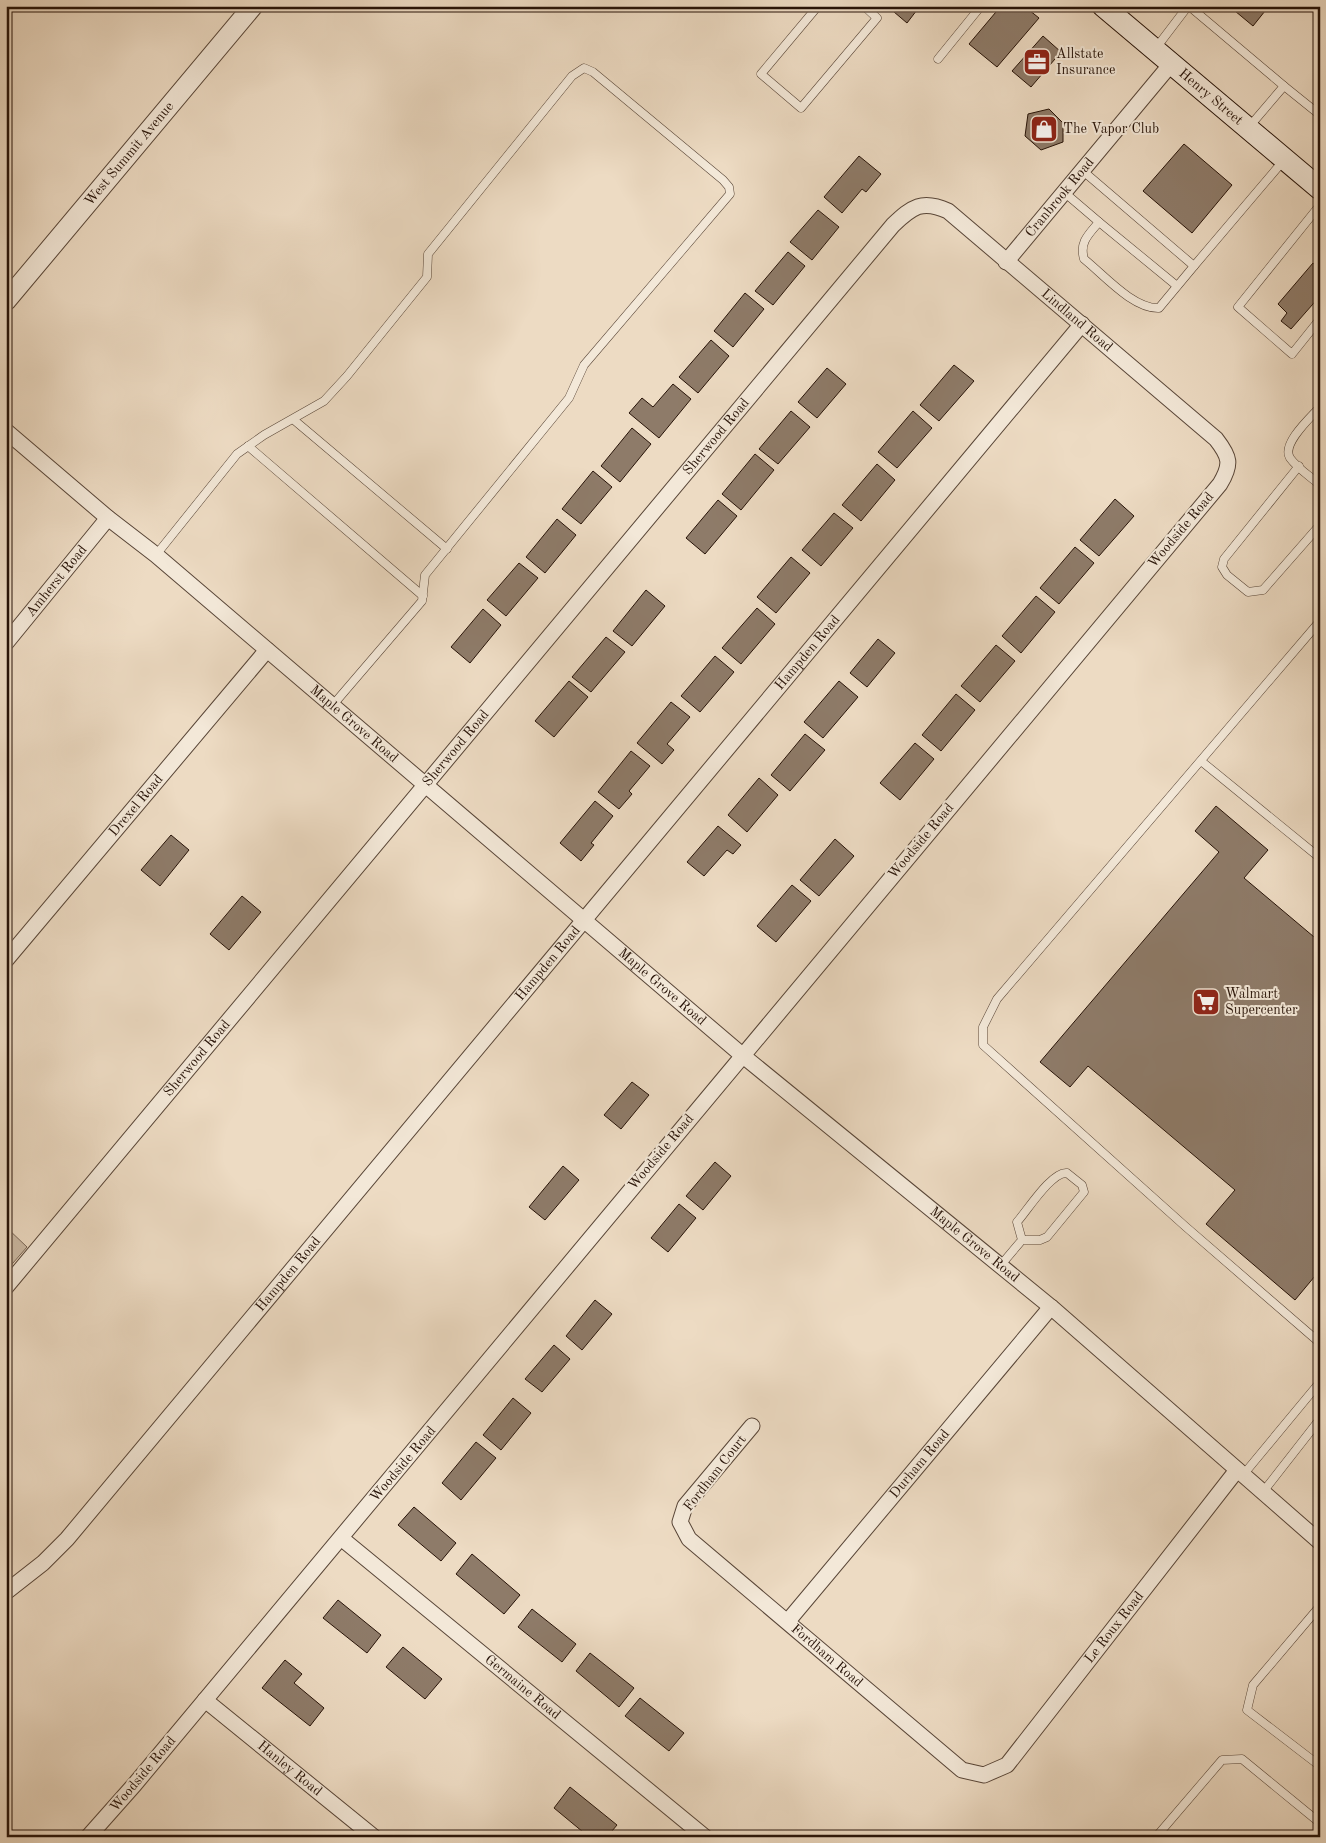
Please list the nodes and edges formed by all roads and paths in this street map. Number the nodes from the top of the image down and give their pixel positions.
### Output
1 (253, 6) edge
2 (818, 6) edge
3 (864, 6) edge
4 (981, 6) edge
5 (1188, 6) edge
6 (1110, 9) edge
7 (1154, 50) junction
8 (938, 59) dead end
9 (1171, 64) junction
10 (1284, 86) junction
11 (1320, 115) edge
12 (1248, 128) junction
13 (1285, 159) junction
14 (1083, 171) junction
15 (1320, 189) edge
16 (1065, 193) junction
17 (1320, 205) edge
18 (907, 211) joint
19 (1099, 222) junction
20 (1006, 262) junction
21 (1194, 266) junction
22 (1177, 286) junction
23 (6, 301) edge
24 (1320, 320) edge
25 (1082, 324) junction
26 (1320, 407) edge
27 (294, 420) junction
28 (6, 431) edge
29 (248, 446) junction
30 (1229, 464) joint
31 (1299, 466) junction
32 (1320, 484) edge
33 (108, 518) junction
34 (1320, 524) edge
35 (447, 549) junction
36 (156, 555) junction
37 (423, 596) junction
38 (1320, 621) edge
39 (6, 643) edge
40 (267, 650) junction
41 (332, 706) junction
42 (1201, 761) junction
43 (426, 784) junction
44 (1320, 858) edge
45 (584, 920) junction
46 (6, 960) edge
47 (742, 1055) junction
48 (1022, 1240) junction
49 (1000, 1266) junction
50 (6, 1287) edge
51 (1051, 1307) junction
52 (1320, 1343) edge
53 (1320, 1382) edge
54 (1320, 1419) edge
55 (752, 1426) dead end
56 (1240, 1472) junction
57 (1263, 1492) junction
58 (680, 1522) joint
59 (341, 1538) junction
60 (1320, 1542) edge
61 (6, 1592) edge
62 (1320, 1606) edge
63 (788, 1621) junction
64 (205, 1700) junction
65 (1320, 1766) edge
66 (984, 1775) joint
67 (1320, 1823) edge
68 (88, 1837) edge
69 (374, 1837) edge
70 (705, 1837) edge
71 (1156, 1837) edge

1 - 23 street, West Summit Avenue
2 - 3 lane
4 - 8 lane
5 - 7 lane
5 - 10 lane
6 - 7 main road, Henry Street
7 - 9 main road, Henry Street
9 - 12 main road, Henry Street
9 - 14 street, Cranbrook Road
10 - 11 lane
10 - 12 lane
12 - 13 main road, Henry Street
13 - 15 main road, Henry Street
13 - 21 lane
14 - 16 street, Cranbrook Road
14 - 21 lane
16 - 19 lane
16 - 20 street, Cranbrook Road
17 - 24 lane
18 - 20 street, Lindland Road
18 - 43 street, Sherwood Road
19 - 22 lane
19 - 22 lane
20 - 25 street, Lindland Road
21 - 22 lane
25 - 30 street, Lindland Road
25 - 45 street, Hampden Road
26 - 31 lane
27 - 29 lane
27 - 35 lane
27 - 35 lane
28 - 33 street, Maple Grove Road
29 - 36 lane
29 - 37 lane
30 - 47 street, Woodside Road
31 - 32 lane
31 - 34 lane
33 - 36 street, Maple Grove Road
33 - 39 street, Amherst Road
35 - 37 lane
36 - 40 street, Maple Grove Road
37 - 41 lane
38 - 42 lane
40 - 41 street, Maple Grove Road
40 - 46 street, Drexel Road
41 - 43 street, Maple Grove Road
42 - 44 lane
42 - 52 lane
43 - 45 street, Maple Grove Road
43 - 50 street, Sherwood Road
45 - 47 street, Maple Grove Road
45 - 61 street, Hampden Road
47 - 49 street, Maple Grove Road
47 - 59 street, Woodside Road
48 - 48 lane
48 - 49 lane
49 - 51 street, Maple Grove Road
51 - 56 street, Maple Grove Road
51 - 63 street, Durham Road
53 - 56 lane
54 - 57 lane
55 - 58 street, Fordham Court
56 - 57 street, Maple Grove Road
56 - 66 street, Le Roux Road
57 - 60 street, Maple Grove Road
58 - 63 street, Fordham Road
59 - 64 street, Woodside Road
59 - 70 street, Germaine Road
62 - 65 lane
63 - 66 street, Fordham Road
64 - 68 street, Woodside Road
64 - 69 street, Hanley Road
67 - 71 lane

